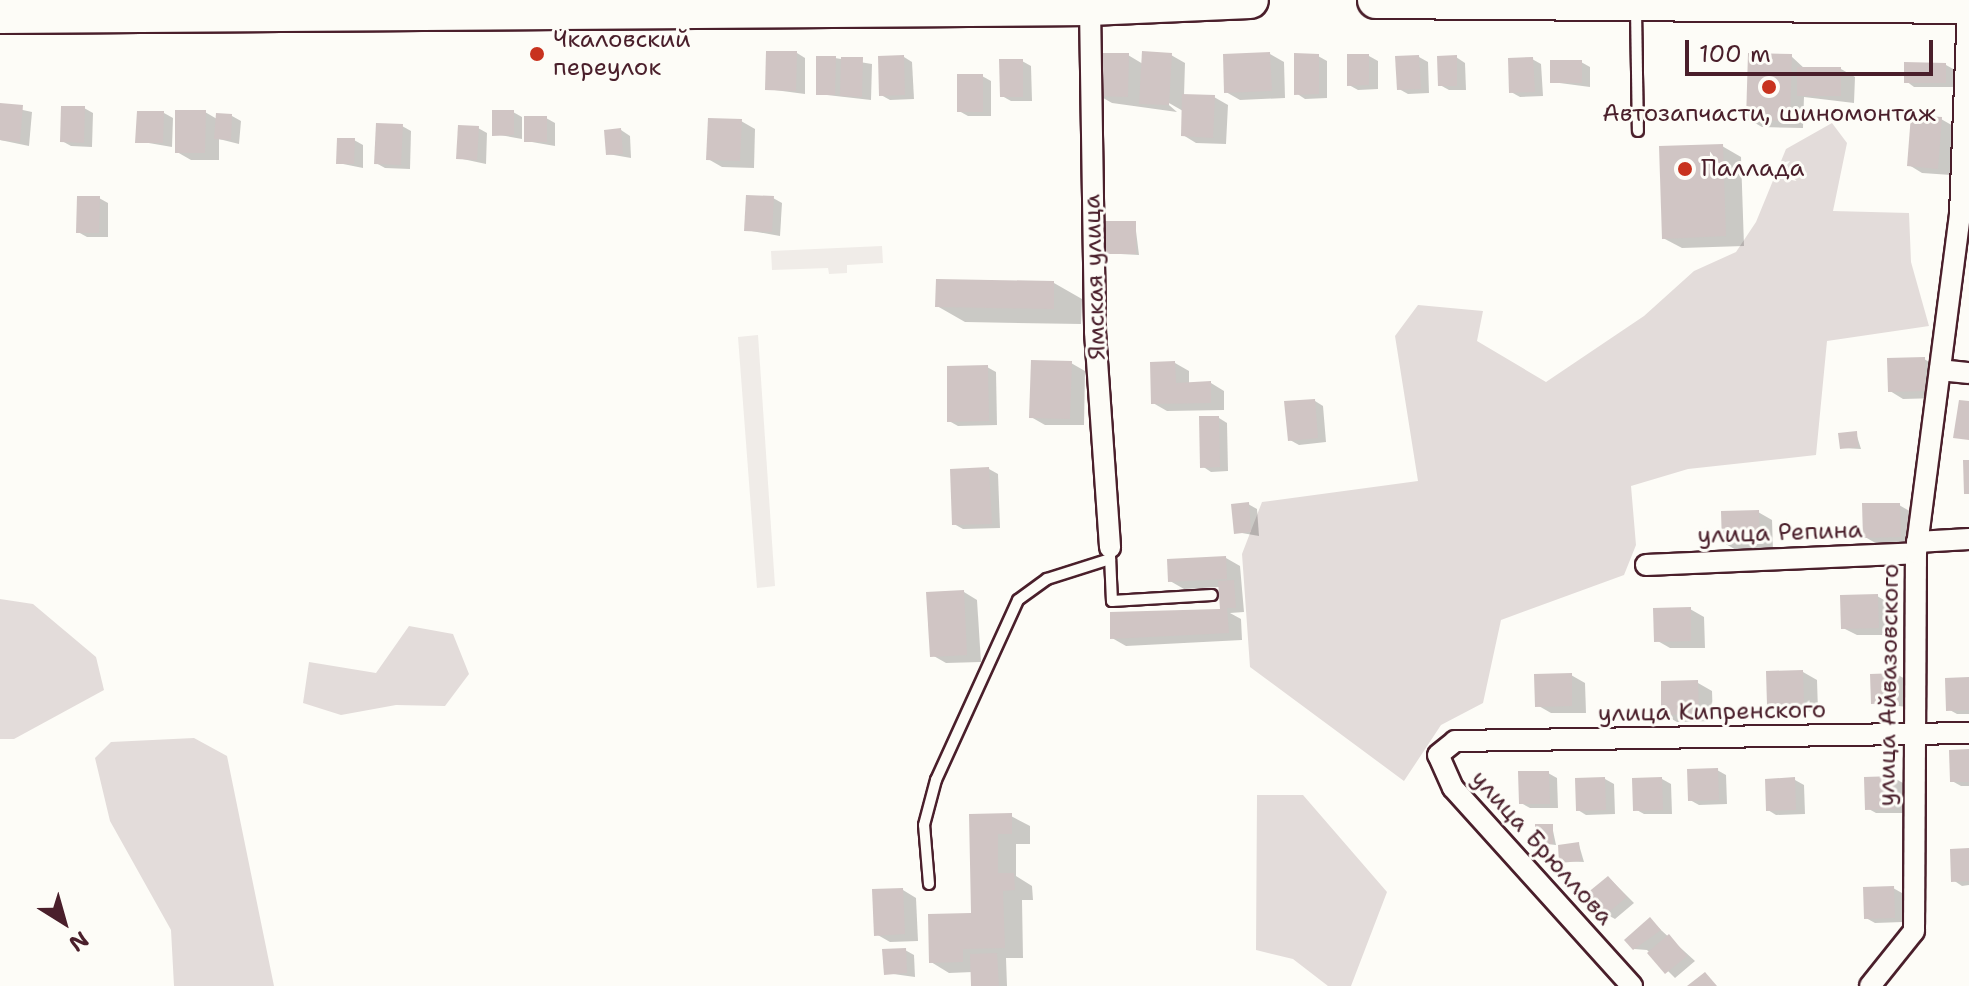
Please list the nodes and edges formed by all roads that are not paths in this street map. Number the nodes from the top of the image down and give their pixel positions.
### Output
1 (1250, 0) edge
2 (1376, 0) edge
3 (1636, 2) edge
4 (679, 5) edge
5 (1969, 5) edge
6 (1090, 7) junction
7 (0, 15) edge
8 (1638, 131) dead end
9 (1940, 370) junction
10 (1969, 373) edge
11 (1969, 539) edge
12 (1917, 547) junction
13 (1110, 553) junction
14 (1646, 565) dead end
15 (1212, 595) dead end
16 (1969, 733) edge
17 (1914, 736) junction
18 (1455, 741) joint
19 (929, 884) dead end
20 (1632, 986) edge
21 (1870, 986) edge

1 - 6 highway
2 - 3 highway
3 - 5 highway
3 - 8 lane
4 - 6 highway
4 - 7 highway
5 - 9 street, улица Айвазовского
6 - 13 street, Ямская улица
9 - 10 street
9 - 12 street, улица Айвазовского
11 - 12 street, улица Репина
12 - 14 street, улица Репина
12 - 17 street, улица Айвазовского
13 - 15 lane
13 - 19 lane
16 - 17 street, улица Кипренского
17 - 18 street, улица Кипренского
17 - 21 street, улица Айвазовского
18 - 20 street, улица Брюллова

